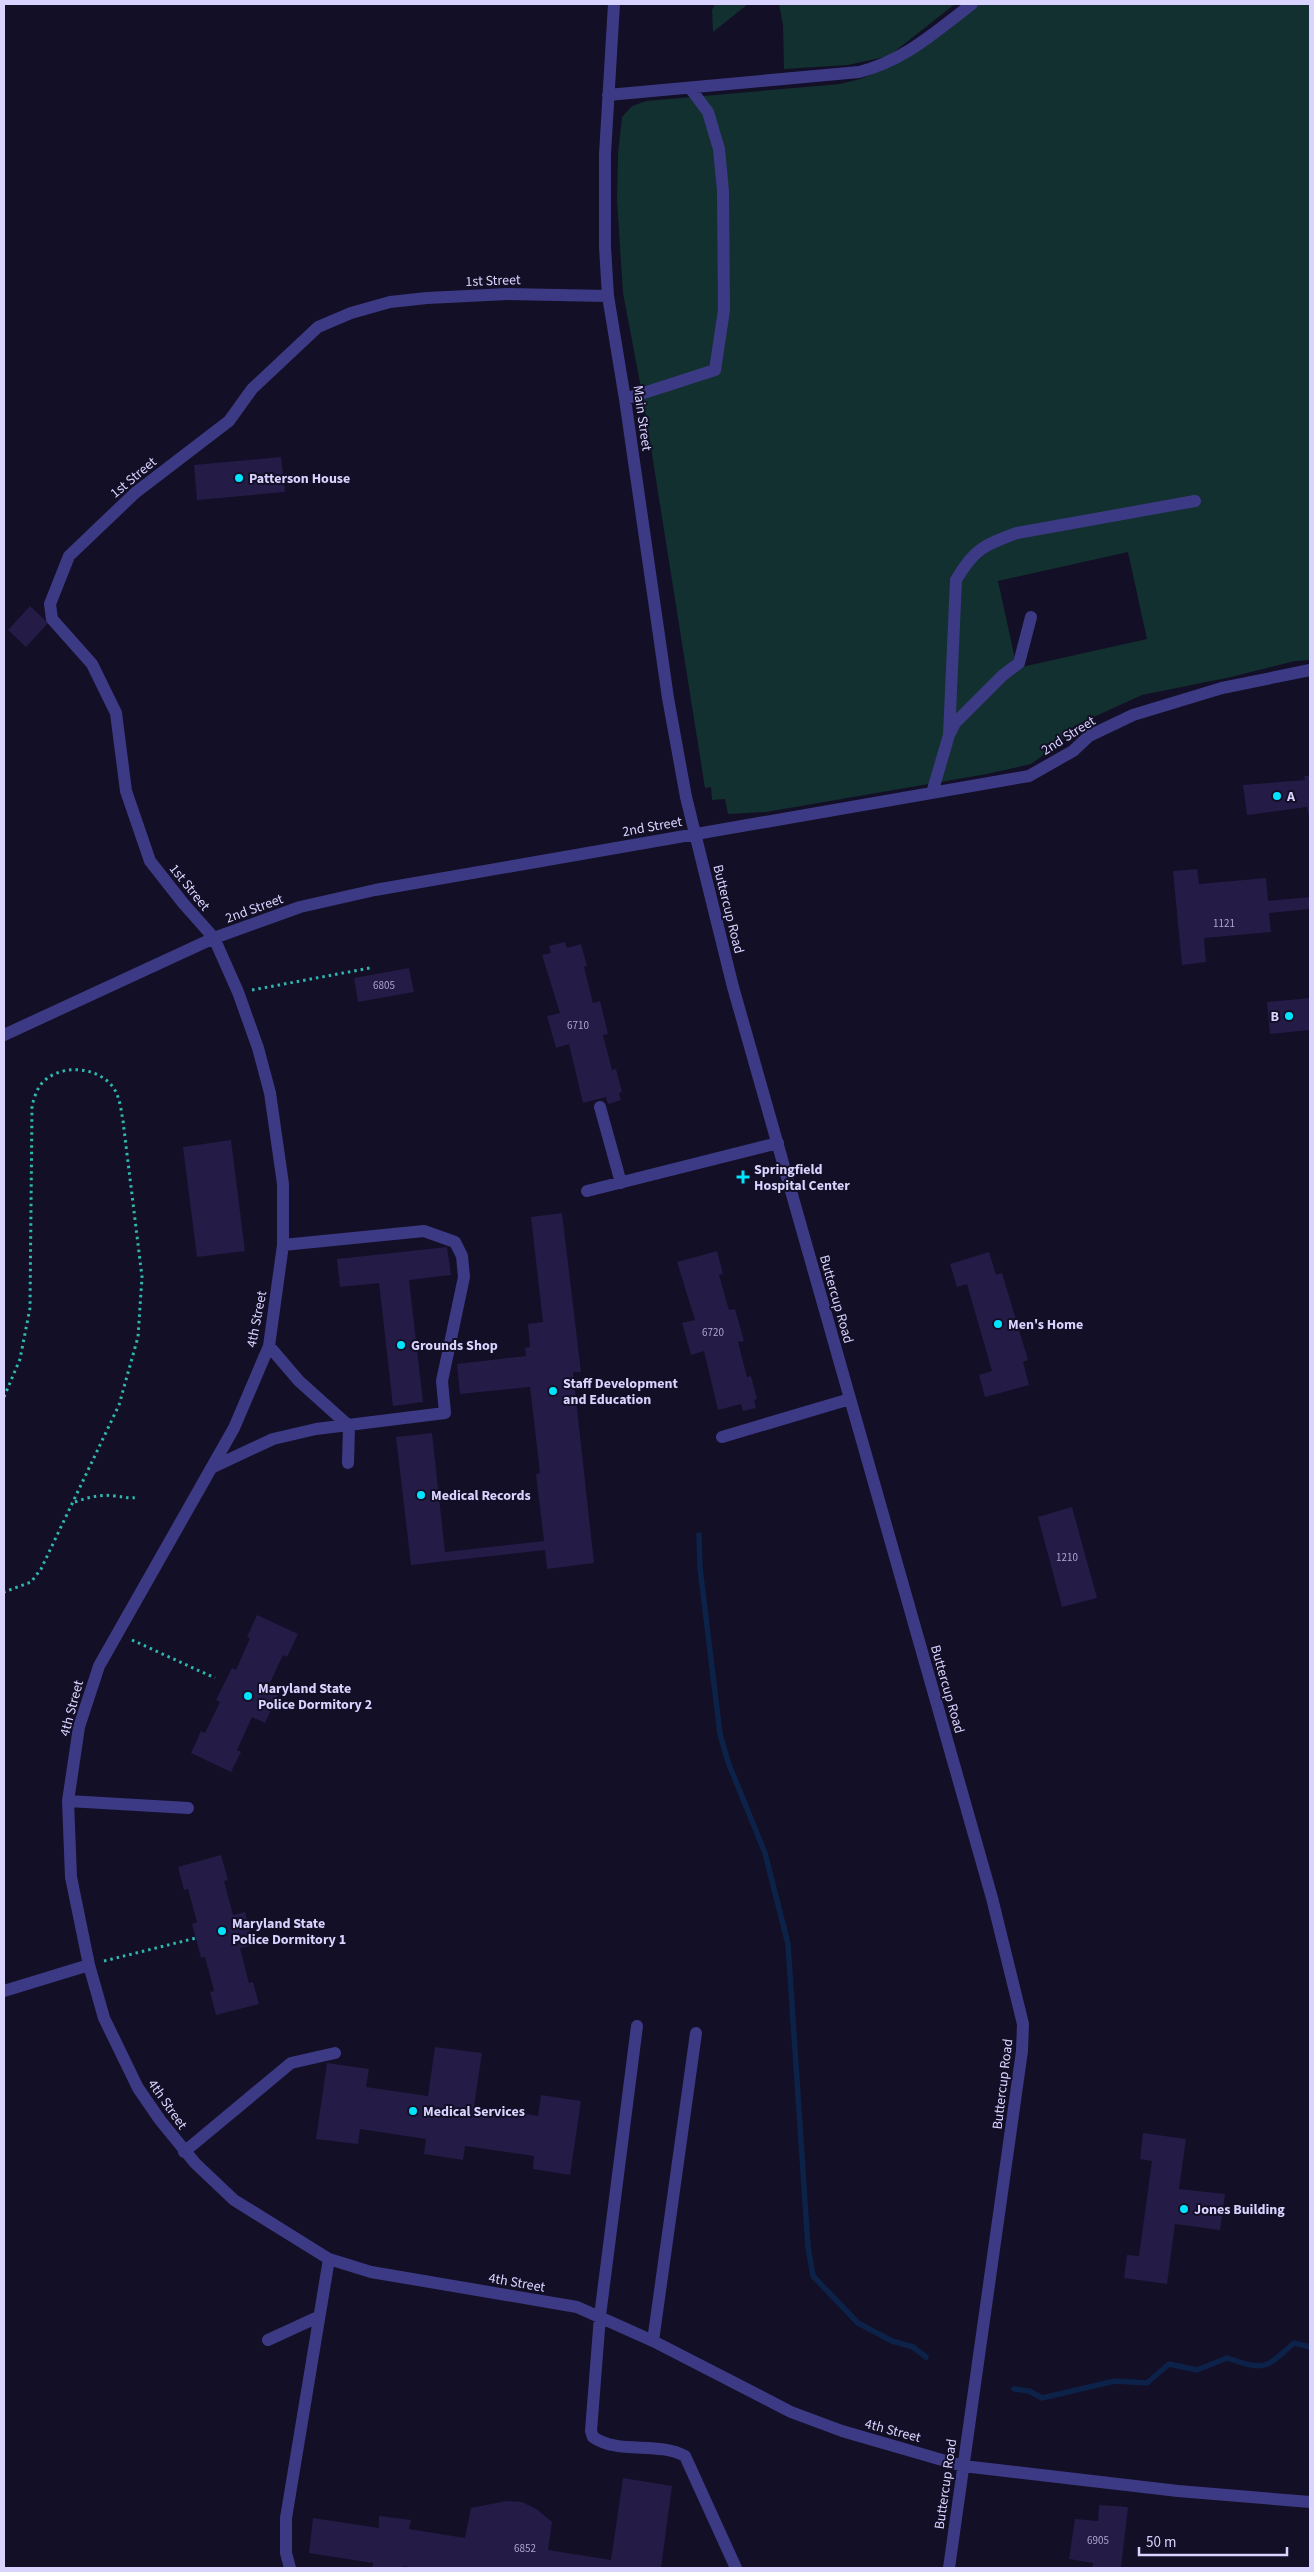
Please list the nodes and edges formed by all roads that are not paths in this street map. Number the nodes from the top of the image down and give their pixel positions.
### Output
1 (614, 4) edge
2 (972, 4) edge
3 (690, 88) junction
4 (608, 95) junction
5 (608, 296) junction
6 (625, 399) junction
7 (1195, 501) dead end
8 (1031, 617) dead end
9 (1310, 670) edge
10 (949, 735) junction
11 (932, 793) junction
12 (694, 833) junction
13 (214, 938) junction
14 (4, 1035) edge
15 (600, 1107) dead end
16 (778, 1143) junction
17 (621, 1183) junction
18 (587, 1191) dead end
19 (283, 1245) junction
20 (269, 1346) junction
21 (850, 1399) junction
22 (349, 1426) junction
23 (722, 1437) dead end
24 (348, 1463) dead end
25 (211, 1468) junction
26 (68, 1800) junction
27 (188, 1808) dead end
28 (90, 1965) junction
29 (4, 1991) edge
30 (637, 2026) dead end
31 (696, 2033) dead end
32 (335, 2053) dead end
33 (184, 2152) junction
34 (329, 2259) junction
35 (600, 2316) junction
36 (318, 2318) junction
37 (268, 2340) dead end
38 (653, 2341) junction
39 (963, 2466) junction
40 (1310, 2502) edge
41 (290, 2568) edge
42 (736, 2568) edge
43 (949, 2568) edge

1 - 4 street, Main Street
2 - 3 street
3 - 4 street
3 - 6 street
4 - 5 street, Main Street
5 - 6 street, Main Street
5 - 13 street, 1st Street
6 - 12 street, Main Street
7 - 10 street
8 - 10 street
9 - 11 street, 2nd Street
10 - 11 street
11 - 12 street, 2nd Street
12 - 13 street, 2nd Street
12 - 16 street, Buttercup Road
13 - 14 street, 2nd Street
13 - 19 street, 4th Street
15 - 17 street
16 - 17 street
16 - 21 street, Buttercup Road
17 - 18 street
19 - 20 street, 4th Street
19 - 22 street
20 - 22 street
20 - 25 street, 4th Street
21 - 23 street
21 - 39 street, Buttercup Road
22 - 24 street
22 - 25 street
25 - 26 street, 4th Street
26 - 27 street
26 - 28 street, 4th Street
28 - 29 street
28 - 33 street, 4th Street
30 - 35 street
31 - 38 street
32 - 33 street
33 - 34 street, 4th Street
34 - 35 street, 4th Street
34 - 36 street
35 - 38 street, 4th Street
35 - 42 street
36 - 37 street
36 - 41 street
38 - 39 street, 4th Street
39 - 40 street, 4th Street
39 - 43 street, Buttercup Road

